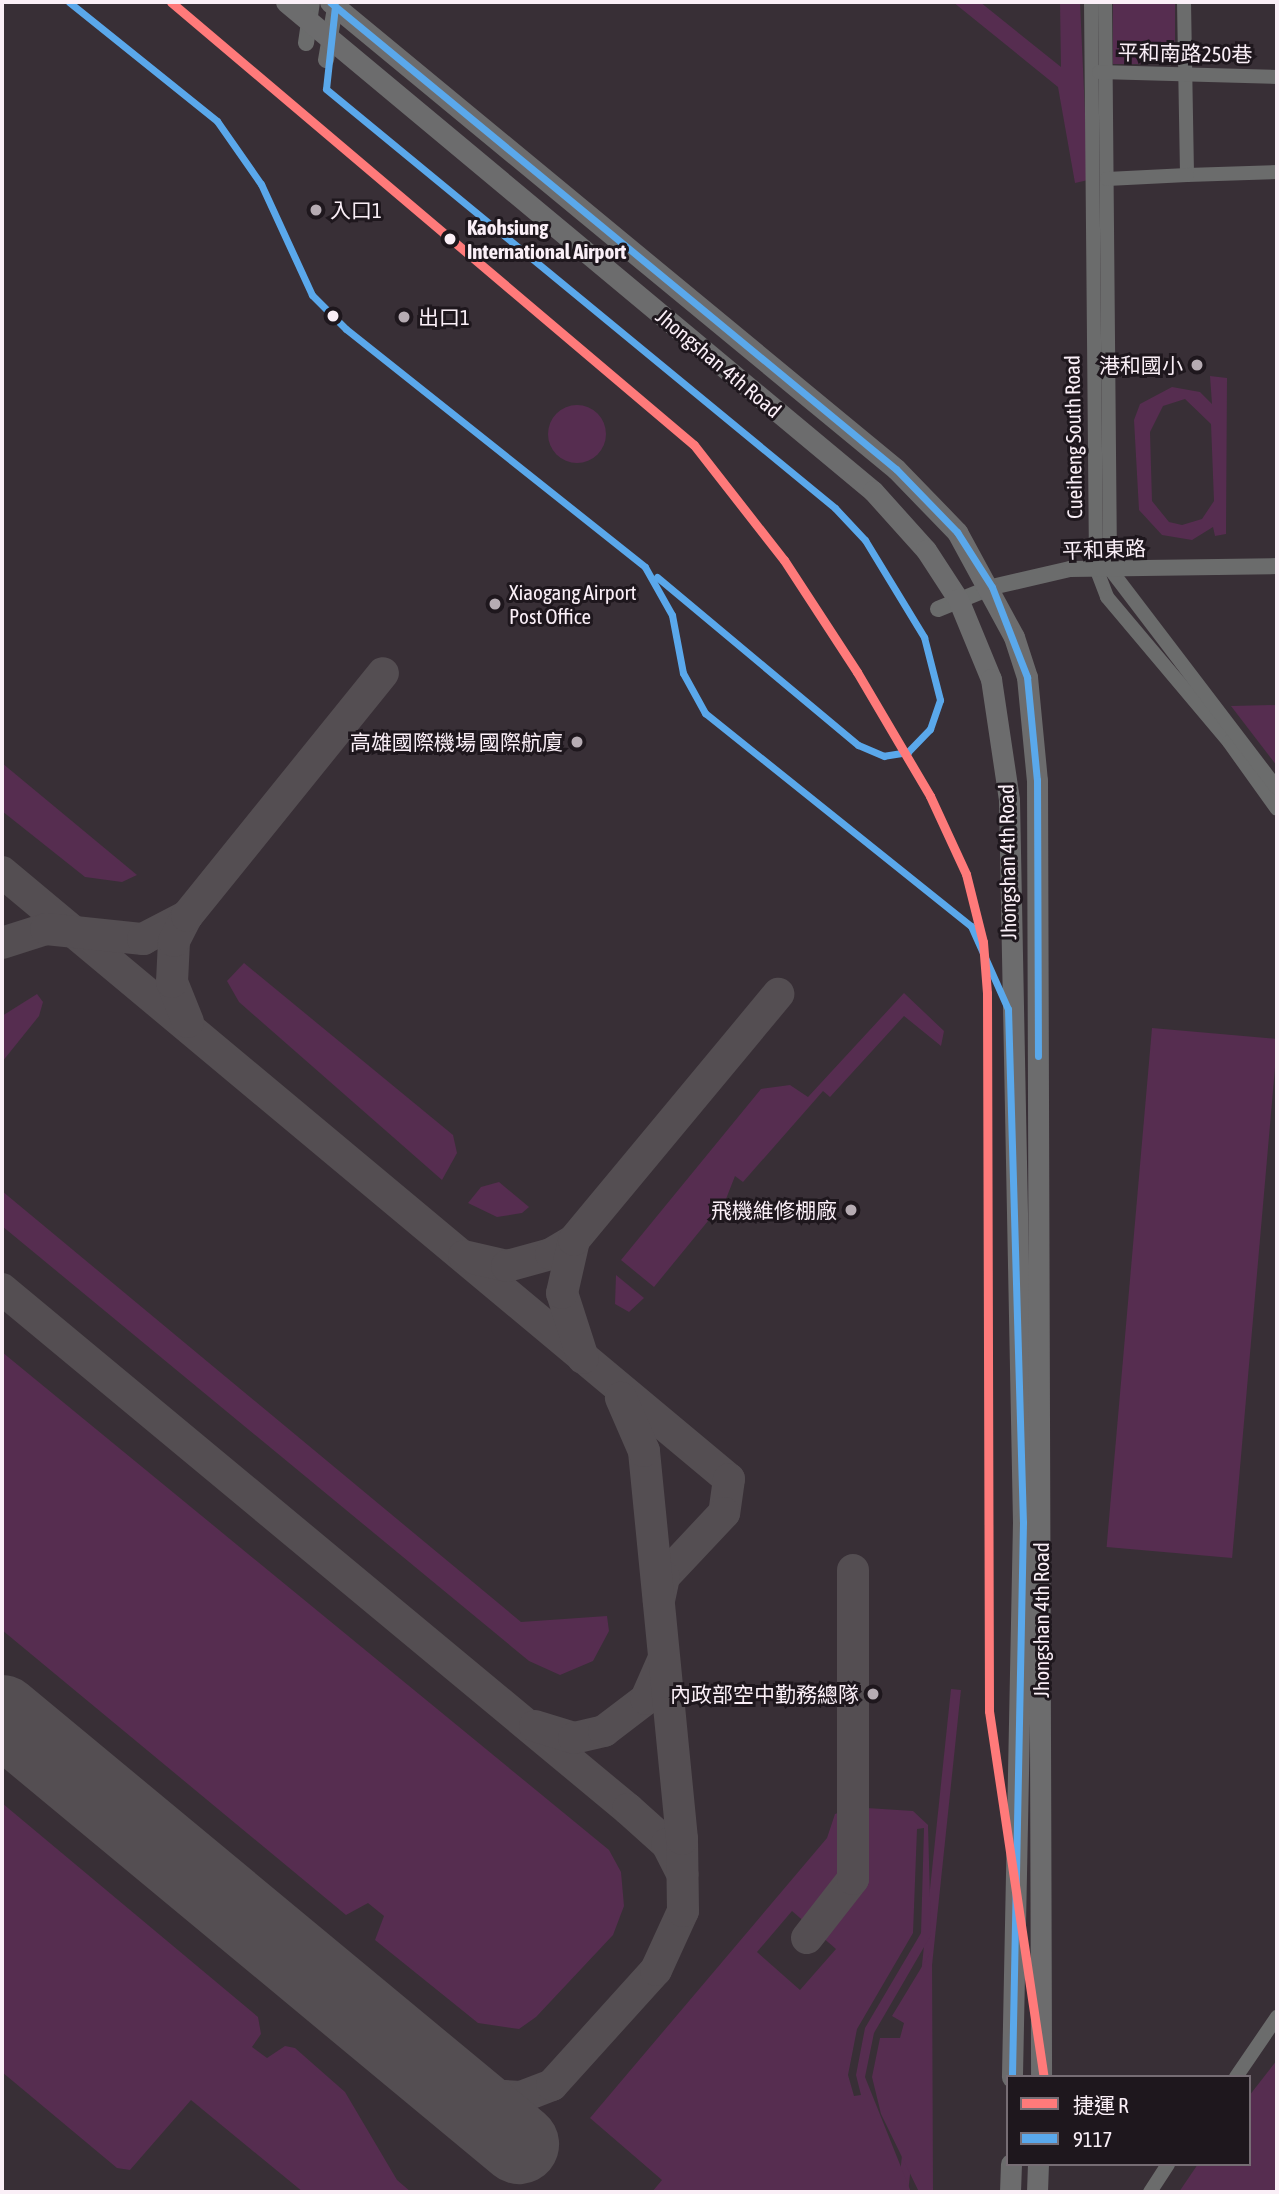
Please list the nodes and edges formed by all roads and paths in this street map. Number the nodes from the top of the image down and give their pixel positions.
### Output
1 (286, 2) edge
2 (1091, 2) edge
3 (1105, 2) edge
4 (1184, 2) edge
5 (334, 3) edge
6 (310, 11) edge
7 (331, 38) junction
8 (306, 43) dead end
9 (327, 60) dead end
10 (1091, 72) junction
11 (1108, 73) junction
12 (1185, 73) junction
13 (1277, 77) edge
14 (1277, 172) edge
15 (1187, 175) junction
16 (1107, 179) junction
17 (1277, 566) edge
18 (1103, 568) junction
19 (992, 587) junction
20 (958, 599) junction
21 (938, 609) dead end
22 (1277, 788) edge
23 (1277, 809) edge
24 (1277, 2017) edge
25 (1012, 2075) edge
26 (1041, 2075) edge
27 (1237, 2075) edge
28 (1011, 2166) edge
29 (1038, 2166) edge
30 (1167, 2166) edge
31 (1010, 2192) edge
32 (1038, 2192) edge
33 (1150, 2192) edge

1 - 6 main road, Jhongshan 4th Road
2 - 10 street, Cueiheng South Road
3 - 11 street, Cueiheng South Road
4 - 12 street
5 - 7 street
5 - 19 main road, Jhongshan 4th Road
6 - 7 main road, Jhongshan 4th Road
6 - 8 street
7 - 9 street
7 - 20 main road, Jhongshan 4th Road
10 - 11 street, 平和南路250巷
10 - 18 street, Cueiheng South Road
11 - 12 street, 平和南路250巷
11 - 16 street, Cueiheng South Road
12 - 13 street, 平和南路250巷
12 - 15 street
14 - 15 street
15 - 16 street
16 - 18 street, Cueiheng South Road
17 - 18 street, 平和東路
18 - 19 street, 平和東路
18 - 22 street
18 - 23 street, Cueiheng South Road
19 - 20 street, 平和東路
19 - 26 main road, Jhongshan 4th Road
20 - 21 street, 平和東路
20 - 25 main road, Jhongshan 4th Road
24 - 27 street
28 - 31 main road
29 - 32 main road
30 - 33 street

